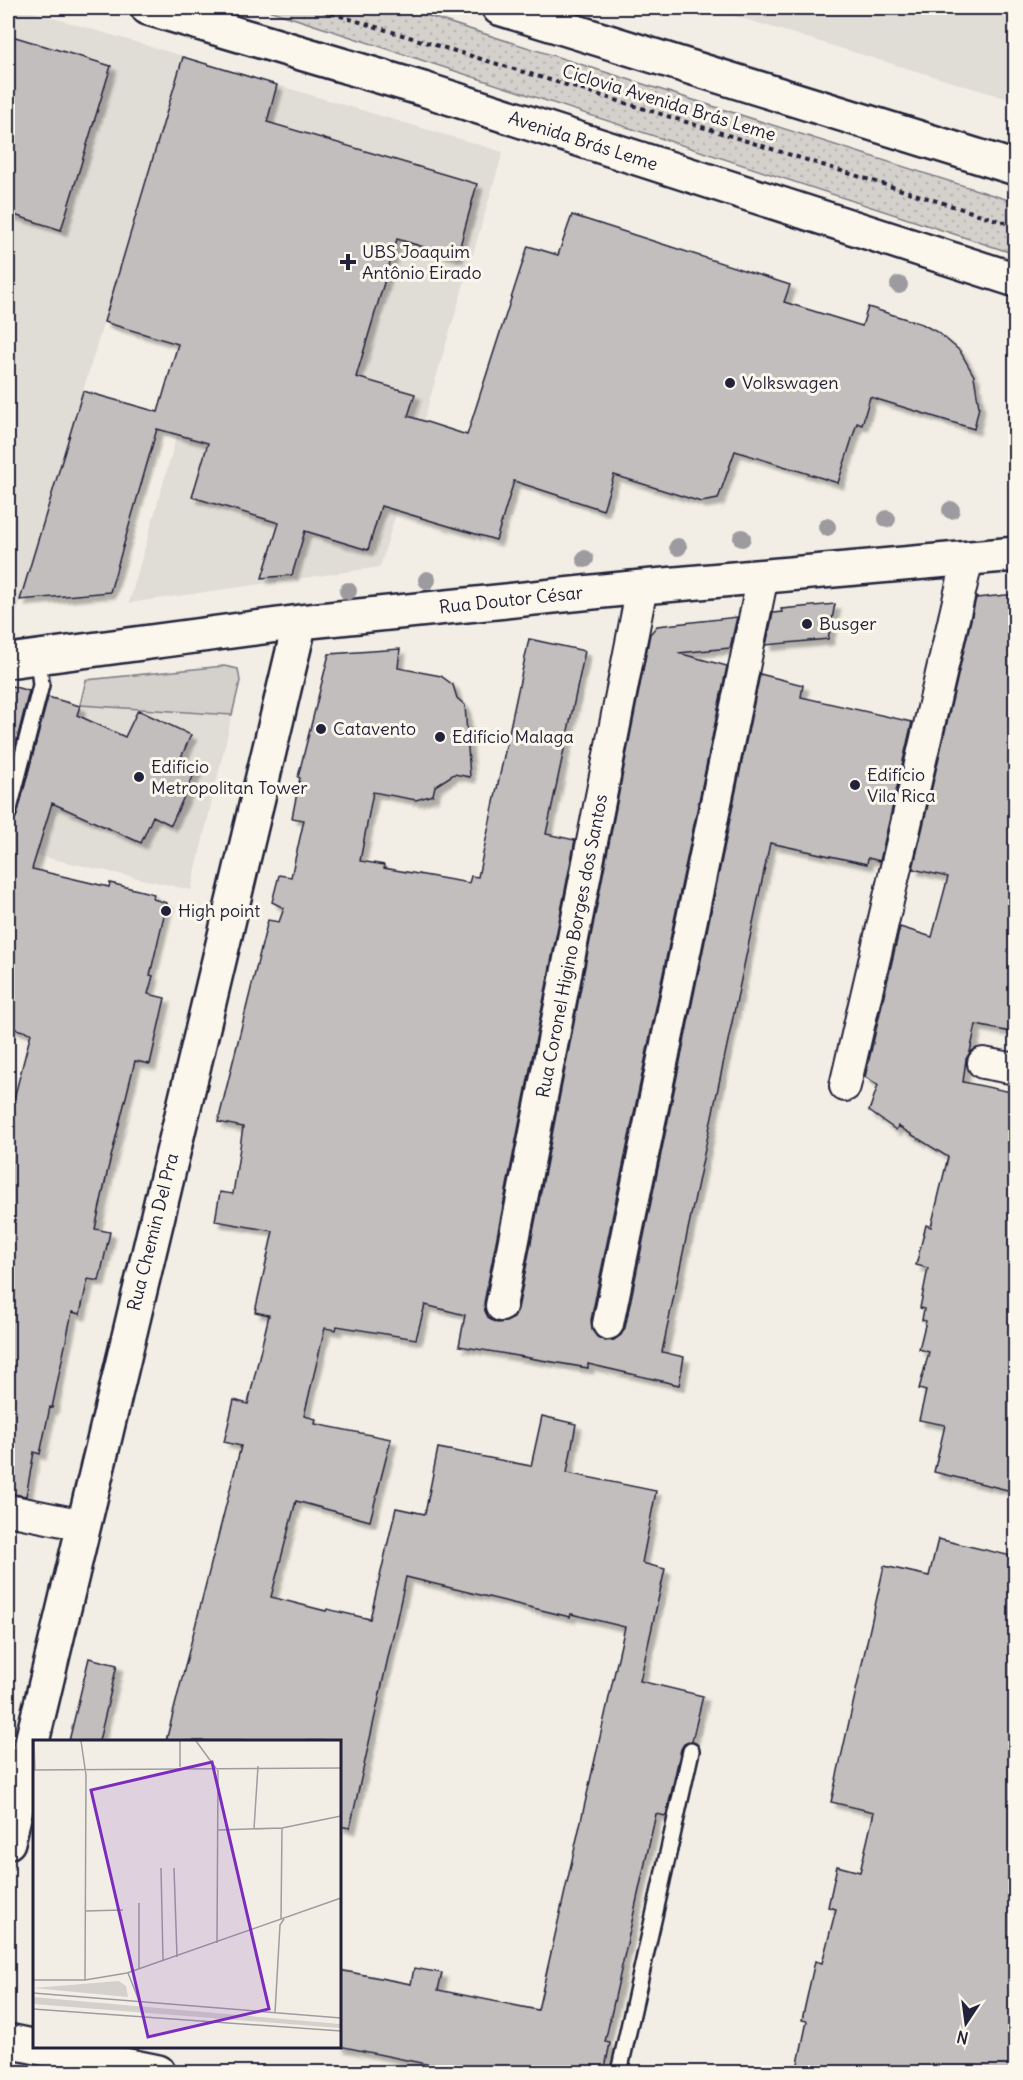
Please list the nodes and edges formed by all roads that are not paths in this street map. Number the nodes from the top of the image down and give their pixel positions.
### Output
1 (148, 8) edge
2 (499, 8) edge
3 (1016, 168) edge
4 (1016, 280) edge
5 (1016, 554) edge
6 (968, 558) junction
7 (764, 576) junction
8 (642, 587) junction
9 (300, 622) junction
10 (23, 659) edge
11 (8, 813) edge
12 (983, 1063) dead end
13 (1016, 1069) edge
14 (845, 1086) dead end
15 (501, 1306) dead end
16 (608, 1324) dead end
17 (8, 1510) edge
18 (83, 1525) junction
19 (691, 1751) dead end
20 (8, 1842) edge
21 (8, 2041) edge
22 (33, 2046) edge
23 (36, 2047) edge
24 (158, 2073) edge
25 (619, 2073) edge

1 - 4 street, Avenida Brás Leme
2 - 3 street
5 - 6 street, Rua Doutor César
6 - 7 street, Rua Doutor César
6 - 14 street
7 - 8 street, Rua Doutor César
7 - 16 street
8 - 9 street, Rua Doutor César
8 - 15 street, Rua Coronel Higino Borges dos Santos
9 - 10 street, Rua Doutor César
9 - 18 street, Rua Chemin Del Pra
10 - 11 lane
12 - 13 street
17 - 18 street
18 - 20 street, Rua Chemin Del Pra
19 - 25 lane
21 - 22 street
23 - 24 street

